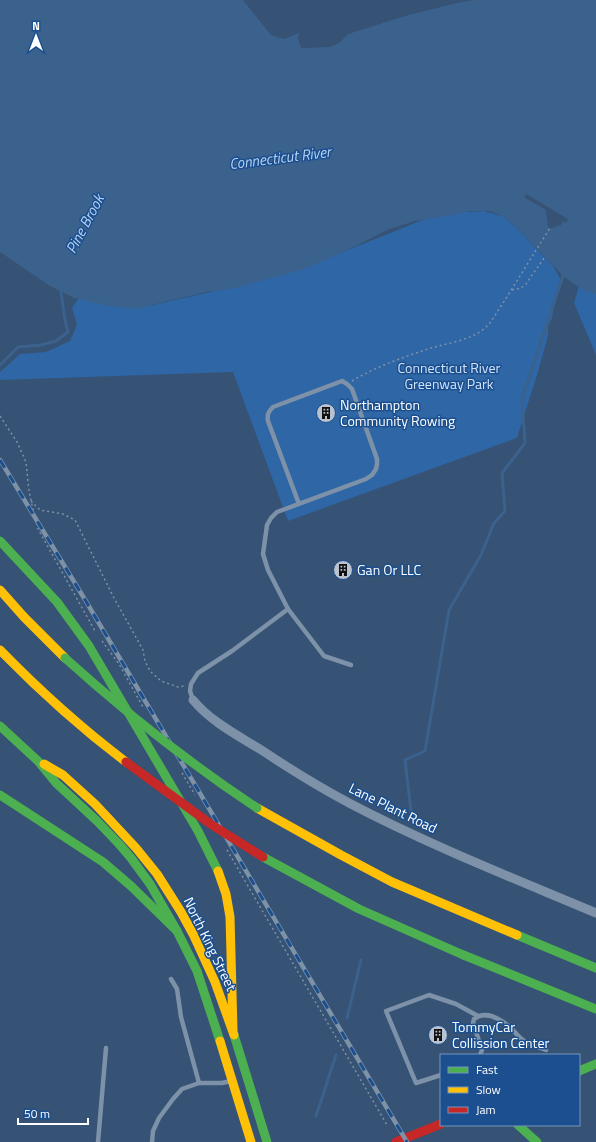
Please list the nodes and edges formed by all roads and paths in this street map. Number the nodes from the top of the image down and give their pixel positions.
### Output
1 (550, 228) dead end
2 (544, 258) dead end
3 (511, 290) junction
4 (347, 384) junction
5 (31, 501) dead end
6 (299, 504) junction
7 (0, 541) edge
8 (0, 590) edge
9 (288, 609) junction
10 (0, 650) edge
11 (351, 666) dead end
12 (190, 684) junction
13 (193, 700) joint
14 (0, 726) edge
15 (38, 761) junction
16 (0, 795) edge
17 (596, 913) edge
18 (177, 931) junction
19 (596, 968) edge
20 (172, 979) dead end
21 (596, 1009) edge
22 (478, 1016) junction
23 (233, 1030) junction
24 (106, 1048) dead end
25 (546, 1050) dead end
26 (480, 1054) edge
27 (596, 1064) edge
28 (580, 1071) edge
29 (440, 1075) edge
30 (233, 1080) junction
31 (199, 1083) junction
32 (440, 1124) edge
33 (519, 1126) edge
34 (98, 1142) edge
35 (152, 1142) edge
36 (251, 1142) edge
37 (267, 1142) edge
38 (396, 1142) edge
39 (537, 1142) edge

1 - 3 path
2 - 3 path
3 - 4 path
4 - 6 lane
4 - 6 lane
5 - 12 path
6 - 9 lane
7 - 23 main road
8 - 19 main road, bridge
9 - 11 lane
9 - 12 lane
10 - 21 main road, bridge
12 - 13 lane
13 - 17 street, Lane Plant Road
14 - 15 main road, North King Street
15 - 18 main road, North King Street
15 - 23 main road, North King Street
16 - 18 main road
18 - 30 main road, North King Street
20 - 31 lane
22 - 25 lane
22 - 26 lane
22 - 29 lane
23 - 37 main road, North King Street
24 - 34 lane
27 - 28 main road
30 - 31 lane
30 - 36 main road, North King Street
31 - 35 lane
32 - 38 main road
33 - 39 main road

